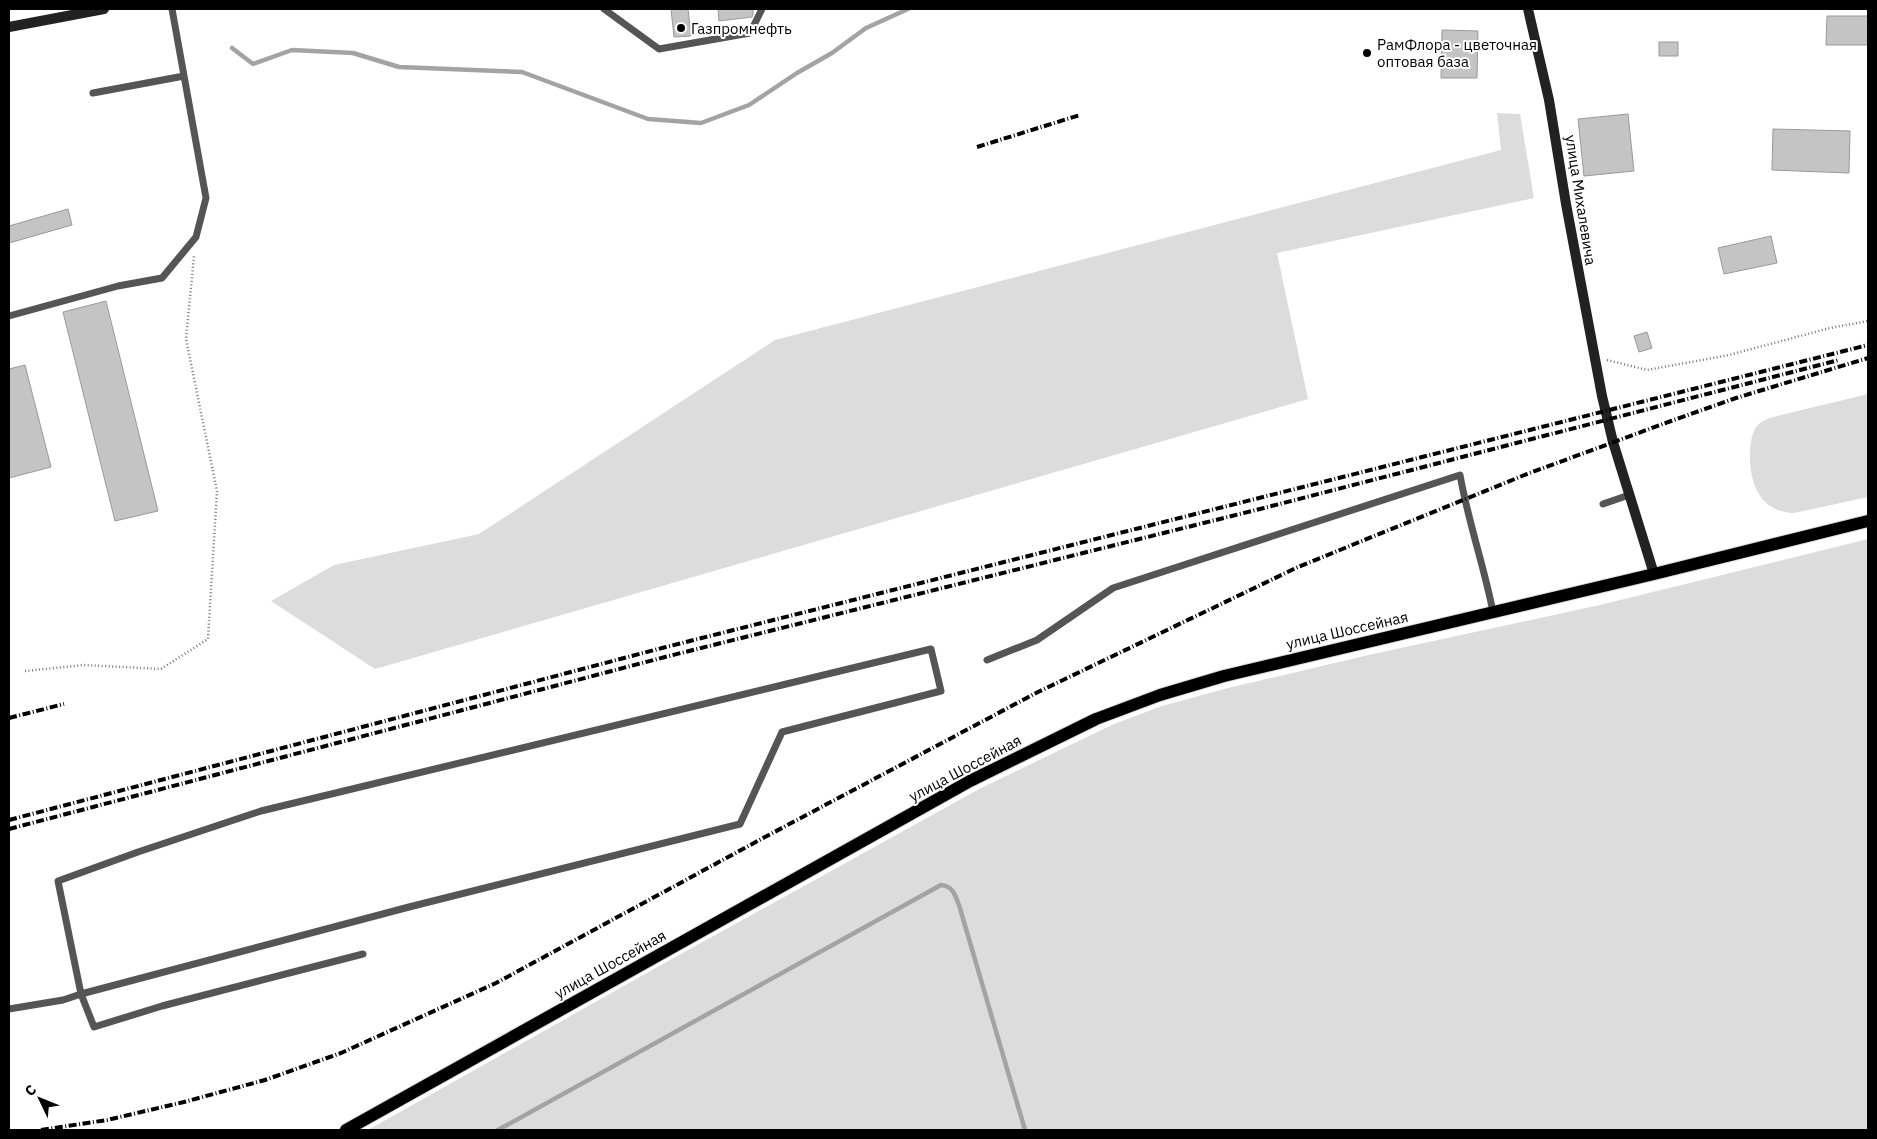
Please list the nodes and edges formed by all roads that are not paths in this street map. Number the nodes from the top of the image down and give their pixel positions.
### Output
1 (98, 9) edge
2 (172, 9) edge
3 (604, 9) edge
4 (762, 9) edge
5 (1528, 9) edge
6 (9, 27) edge
7 (184, 76) junction
8 (93, 93) dead end
9 (9, 316) edge
10 (1630, 495) junction
11 (1603, 504) dead end
12 (1868, 521) edge
13 (1654, 574) junction
14 (1494, 612) junction
15 (987, 660) dead end
16 (363, 954) dead end
17 (81, 994) junction
18 (9, 1009) edge
19 (346, 1130) edge

1 - 6 main road
2 - 7 lane
3 - 4 lane
5 - 10 main road, улица Михалевича
7 - 8 lane
7 - 9 lane
10 - 11 lane
10 - 13 main road, улица Михалевича
12 - 13 main road, улица Шоссейная
13 - 14 main road, улица Шоссейная
14 - 15 lane
14 - 19 main road, улица Шоссейная
16 - 17 lane
17 - 17 lane
17 - 18 lane

